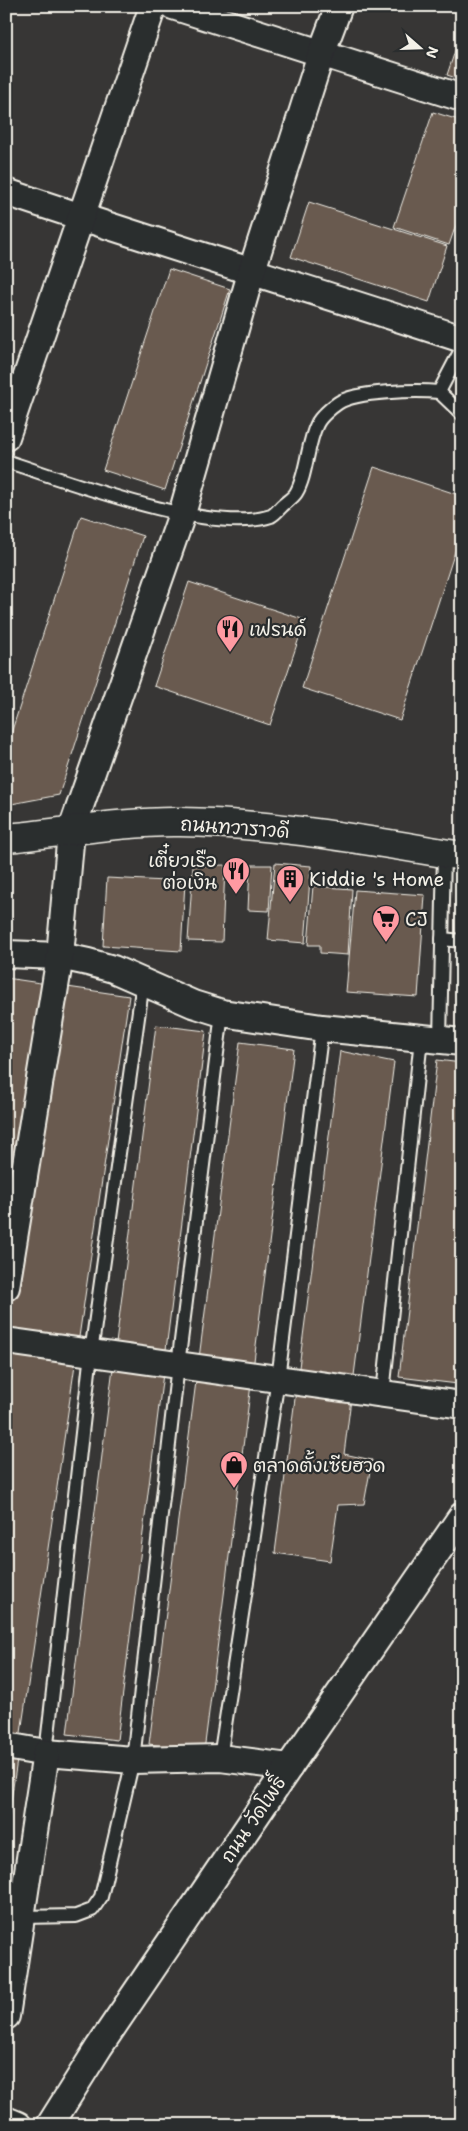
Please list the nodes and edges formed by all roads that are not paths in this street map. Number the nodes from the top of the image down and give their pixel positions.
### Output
1 (153, 6) edge
2 (173, 6) edge
3 (338, 6) edge
4 (321, 54) junction
5 (462, 98) edge
6 (6, 192) edge
7 (80, 217) junction
8 (252, 270) junction
9 (462, 338) edge
10 (462, 348) edge
11 (439, 392) junction
12 (462, 414) edge
13 (6, 437) edge
14 (6, 461) edge
15 (182, 514) junction
16 (71, 832) junction
17 (6, 838) edge
18 (453, 855) edge
19 (442, 939) junction
20 (462, 941) edge
21 (6, 954) edge
22 (60, 956) junction
23 (143, 982) junction
24 (222, 1013) junction
25 (322, 1028) junction
26 (441, 1040) edge
27 (6, 1286) edge
28 (6, 1341) edge
29 (91, 1353) junction
30 (178, 1365) junction
31 (278, 1379) junction
32 (383, 1394) junction
33 (462, 1405) edge
34 (462, 1516) edge
35 (6, 1746) edge
36 (46, 1753) junction
37 (220, 1758) junction
38 (133, 1760) junction
39 (288, 1767) junction
40 (21, 1918) junction
41 (6, 2016) edge
42 (6, 2120) edge
43 (18, 2125) edge
44 (50, 2125) edge

1 - 7 street
2 - 4 street
3 - 4 street
4 - 5 street
4 - 8 street
6 - 7 street
7 - 8 street
7 - 13 street
8 - 9 street
8 - 15 street
10 - 11 lane
11 - 12 lane
11 - 15 lane
14 - 15 lane
15 - 16 street
16 - 17 street, ถนนทวาราวดี
16 - 18 street, ถนนทวาราวดี
16 - 22 street
18 - 19 lane
19 - 20 lane
19 - 26 lane
21 - 22 street
22 - 23 street
22 - 27 street
23 - 24 street
23 - 29 lane
24 - 25 street
24 - 30 lane
25 - 26 street
25 - 31 lane
26 - 32 lane
28 - 29 street
29 - 30 street
29 - 36 lane
30 - 31 street
30 - 38 lane
31 - 32 street
31 - 37 lane
32 - 33 street
34 - 39 street, ถนน วัดโพธิ์
35 - 36 street
36 - 38 street
36 - 40 street
37 - 38 street
37 - 39 street
38 - 40 lane
39 - 44 street, ถนน วัดโพธิ์
40 - 41 street
42 - 43 street

